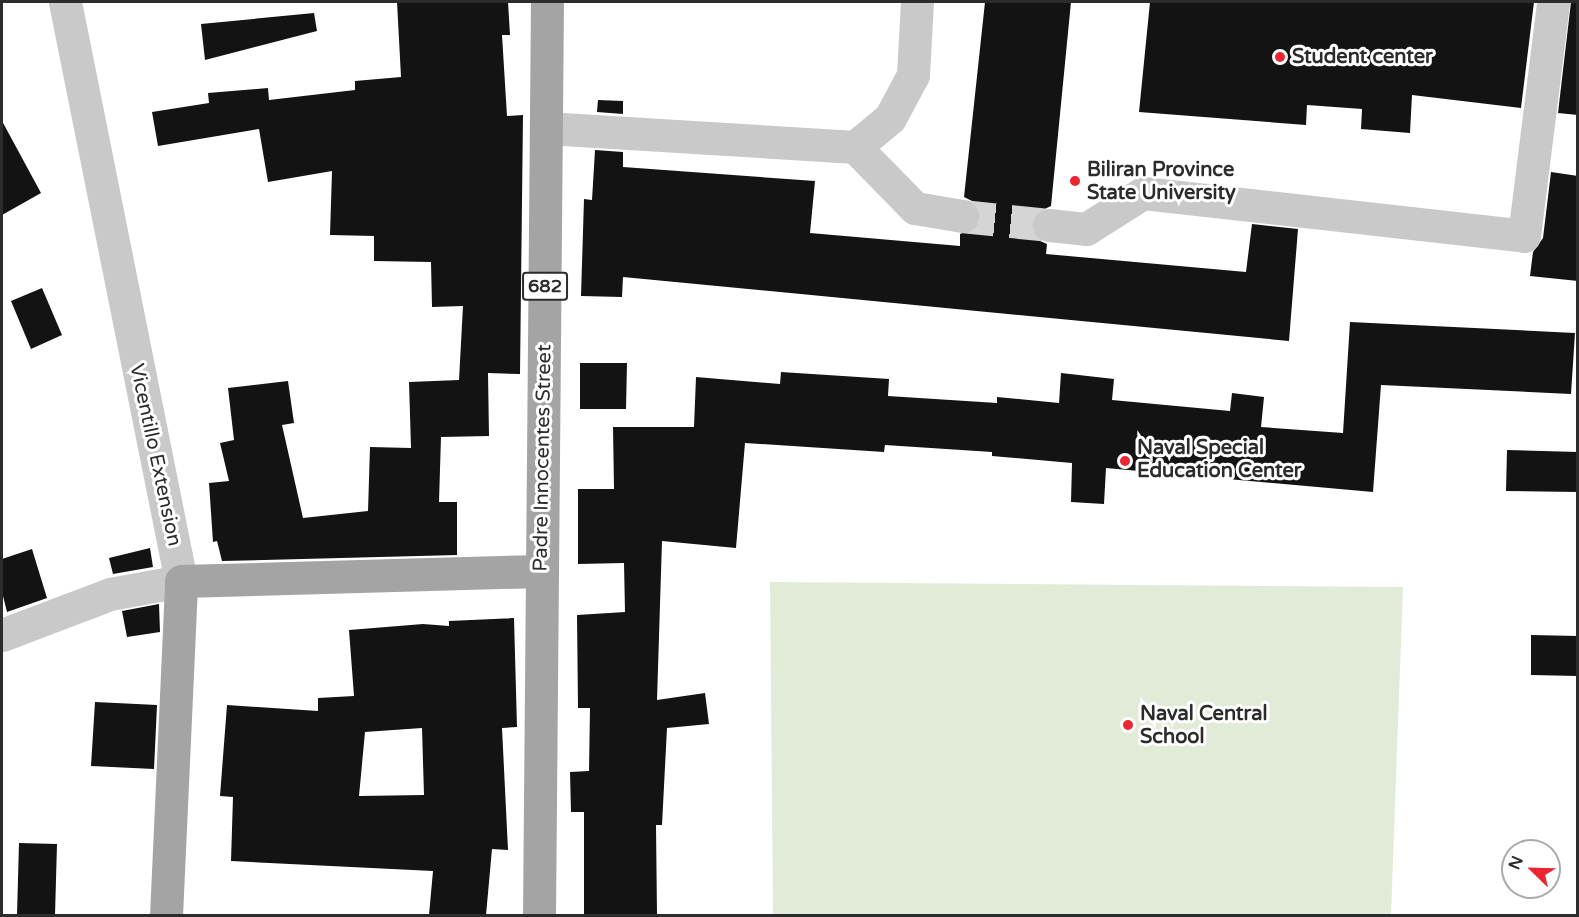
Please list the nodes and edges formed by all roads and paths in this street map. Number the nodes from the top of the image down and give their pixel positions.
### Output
1 (65, 2) edge
2 (547, 2) edge
3 (917, 2) edge
4 (1553, 2) edge
5 (546, 128) junction
6 (855, 147) junction
7 (962, 216) tunnel mouth
8 (1049, 225) tunnel mouth
9 (542, 571) junction
10 (181, 581) junction
11 (2, 635) edge
12 (166, 915) edge
13 (539, 915) edge

1 - 10 street, Vicentillo Extension
2 - 5 main road, Padre Innocentes Street / 682
3 - 6 street
4 - 8 street
5 - 6 street
5 - 9 main road, Padre Innocentes Street / 682
6 - 7 street
9 - 10 main road
9 - 13 main road, Padre Innocentes Street / 682
10 - 11 street
10 - 12 main road, Vicentillo Extension

